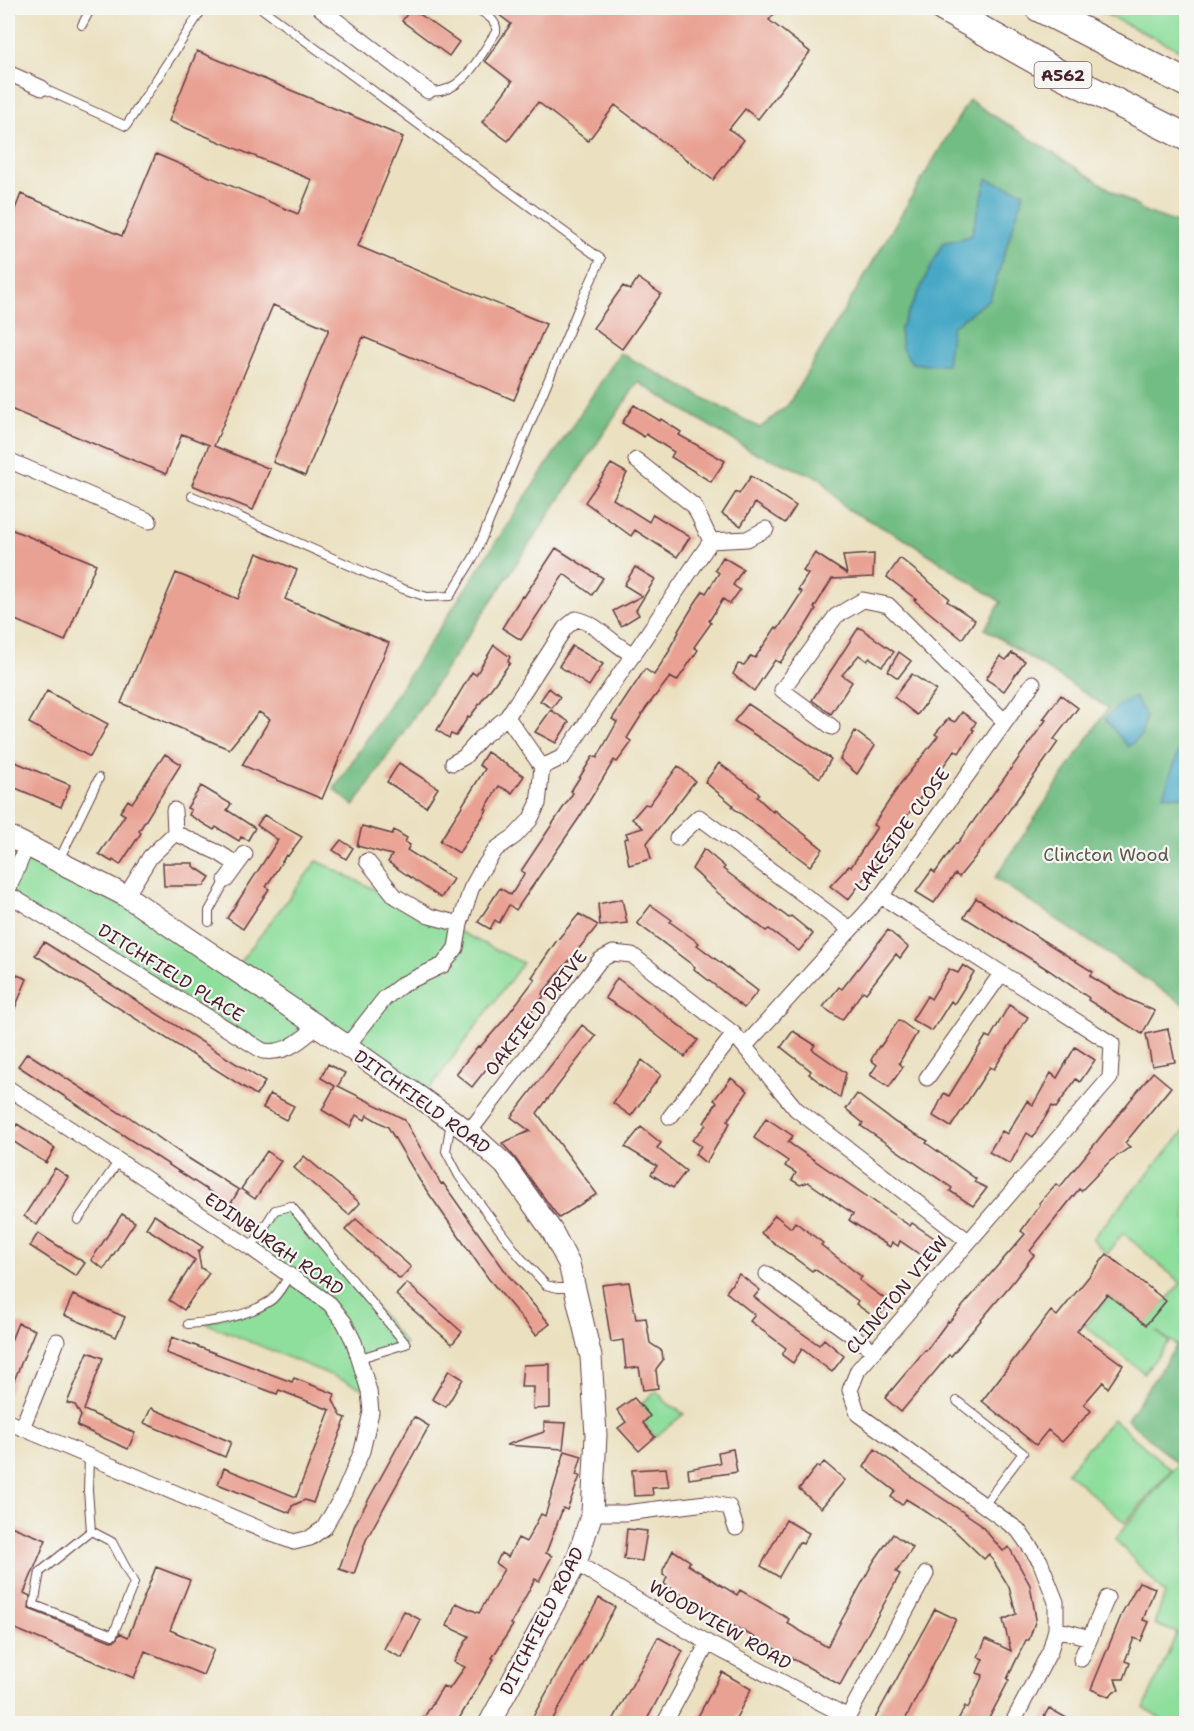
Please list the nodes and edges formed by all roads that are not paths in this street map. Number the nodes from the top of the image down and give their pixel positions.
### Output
1 (91, 8) edge
2 (203, 8) edge
3 (261, 8) edge
4 (320, 8) edge
5 (476, 8) edge
6 (943, 8) edge
7 (1039, 8) edge
8 (82, 25) dead end
9 (8, 73) edge
10 (1186, 83) edge
11 (42, 88) joint
12 (428, 91) joint
13 (1186, 136) edge
14 (8, 460) edge
15 (636, 460) dead end
16 (192, 496) dead end
17 (149, 521) dead end
18 (766, 528) dead end
19 (711, 541) junction
20 (634, 655) junction
21 (1033, 683) dead end
22 (507, 717) junction
23 (1004, 721) junction
24 (832, 727) dead end
25 (453, 763) dead end
26 (542, 767) junction
27 (99, 778) dead end
28 (174, 810) dead end
29 (175, 833) junction
30 (8, 836) edge
31 (677, 838) dead end
32 (27, 845) junction
33 (58, 861) junction
34 (367, 861) dead end
35 (226, 880) joint
36 (8, 890) edge
37 (8, 894) edge
38 (881, 896) junction
39 (126, 897) junction
40 (210, 922) dead end
41 (460, 924) junction
42 (850, 928) junction
43 (1001, 974) junction
44 (317, 1027) junction
45 (734, 1034) junction
46 (347, 1046) junction
47 (745, 1046) junction
48 (927, 1078) dead end
49 (8, 1088) edge
50 (670, 1117) dead end
51 (460, 1126) junction
52 (118, 1162) junction
53 (78, 1221) dead end
54 (968, 1241) junction
55 (251, 1248) junction
56 (767, 1274) dead end
57 (290, 1275) junction
58 (574, 1288) junction
59 (188, 1324) dead end
60 (57, 1341) dead end
61 (874, 1351) junction
62 (360, 1358) junction
63 (957, 1401) dead end
64 (14, 1425) edge
65 (89, 1457) junction
66 (984, 1505) junction
67 (592, 1513) junction
68 (736, 1528) dead end
69 (91, 1531) junction
70 (576, 1563) junction
71 (926, 1574) dead end
72 (1107, 1598) dead end
73 (1056, 1629) junction
74 (1090, 1638) junction
75 (708, 1643) junction
76 (1081, 1659) dead end
77 (846, 1720) edge
78 (489, 1724) edge
79 (664, 1724) edge
80 (1012, 1724) edge

1 - 8 lane
2 - 11 lane
3 - 16 lane
4 - 12 street
5 - 12 lane
6 - 13 highway, A562
7 - 10 highway, A562
9 - 11 street
14 - 17 street
15 - 19 street
18 - 19 street
19 - 20 street
20 - 22 street
20 - 26 street
21 - 23 street, LAKESIDE CLOSE
22 - 25 street
22 - 26 street
23 - 24 street
23 - 38 street, LAKESIDE CLOSE
26 - 41 street
27 - 33 lane
28 - 29 street
29 - 35 street
29 - 39 street
30 - 32 street, DITCHFIELD ROAD
31 - 42 street
32 - 33 street, DITCHFIELD ROAD
32 - 36 street
33 - 39 street, DITCHFIELD ROAD
34 - 41 street
35 - 40 lane
37 - 44 street, DITCHFIELD PLACE
38 - 42 street, LAKESIDE CLOSE
38 - 43 street, CLINCTON VIEW
39 - 44 street, DITCHFIELD ROAD
41 - 46 street
42 - 47 street, LAKESIDE CLOSE
43 - 48 street
43 - 54 street, CLINCTON VIEW
44 - 46 street, DITCHFIELD ROAD
45 - 47 street, OAKFIELD DRIVE
45 - 50 street
45 - 51 street, OAKFIELD DRIVE
46 - 51 street, DITCHFIELD ROAD
47 - 54 street, OAKFIELD DRIVE
49 - 52 street, EDINBURGH ROAD
51 - 58 street, DITCHFIELD ROAD
51 - 58 lane
52 - 53 lane
52 - 55 street, EDINBURGH ROAD
54 - 61 street, CLINCTON VIEW
55 - 57 street, EDINBURGH ROAD
55 - 62 lane
56 - 61 street
57 - 59 lane
57 - 62 street, EDINBURGH ROAD
58 - 67 street, DITCHFIELD ROAD
60 - 64 street
61 - 66 street, CLINCTON VIEW
62 - 65 street, EDINBURGH ROAD
63 - 66 lane
64 - 65 street, EDINBURGH ROAD
65 - 69 lane
66 - 73 street, CLINCTON VIEW
67 - 68 street
67 - 70 street, DITCHFIELD ROAD
69 - 69 lane
70 - 75 street, WOODVIEW ROAD
70 - 78 street, DITCHFIELD ROAD
71 - 77 street
72 - 74 street
73 - 74 street
73 - 80 street, CLINCTON VIEW
74 - 76 street
75 - 77 street, WOODVIEW ROAD
75 - 79 street

